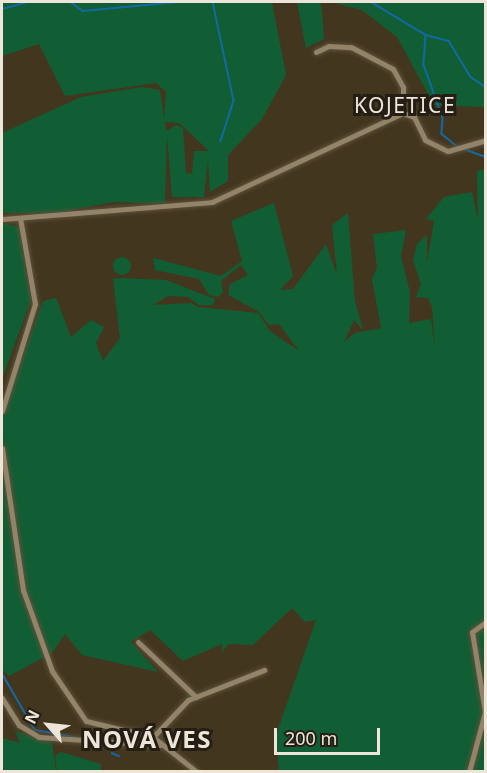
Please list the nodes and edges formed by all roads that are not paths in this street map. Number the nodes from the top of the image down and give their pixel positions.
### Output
1 (316, 52) dead end
2 (403, 113) junction
3 (486, 140) edge
4 (20, 218) junction
5 (2, 219) edge
6 (2, 411) edge
7 (2, 448) edge
8 (486, 622) edge
9 (138, 642) dead end
10 (264, 670) dead end
11 (196, 697) junction
12 (2, 698) edge
13 (153, 737) junction
14 (162, 746) junction
15 (197, 771) edge
16 (470, 771) edge

1 - 2 street
2 - 3 street
2 - 4 street
4 - 5 street
4 - 6 street
7 - 13 street
8 - 16 street
9 - 11 street
10 - 11 street
11 - 13 street
12 - 14 street
13 - 14 street
14 - 15 street

